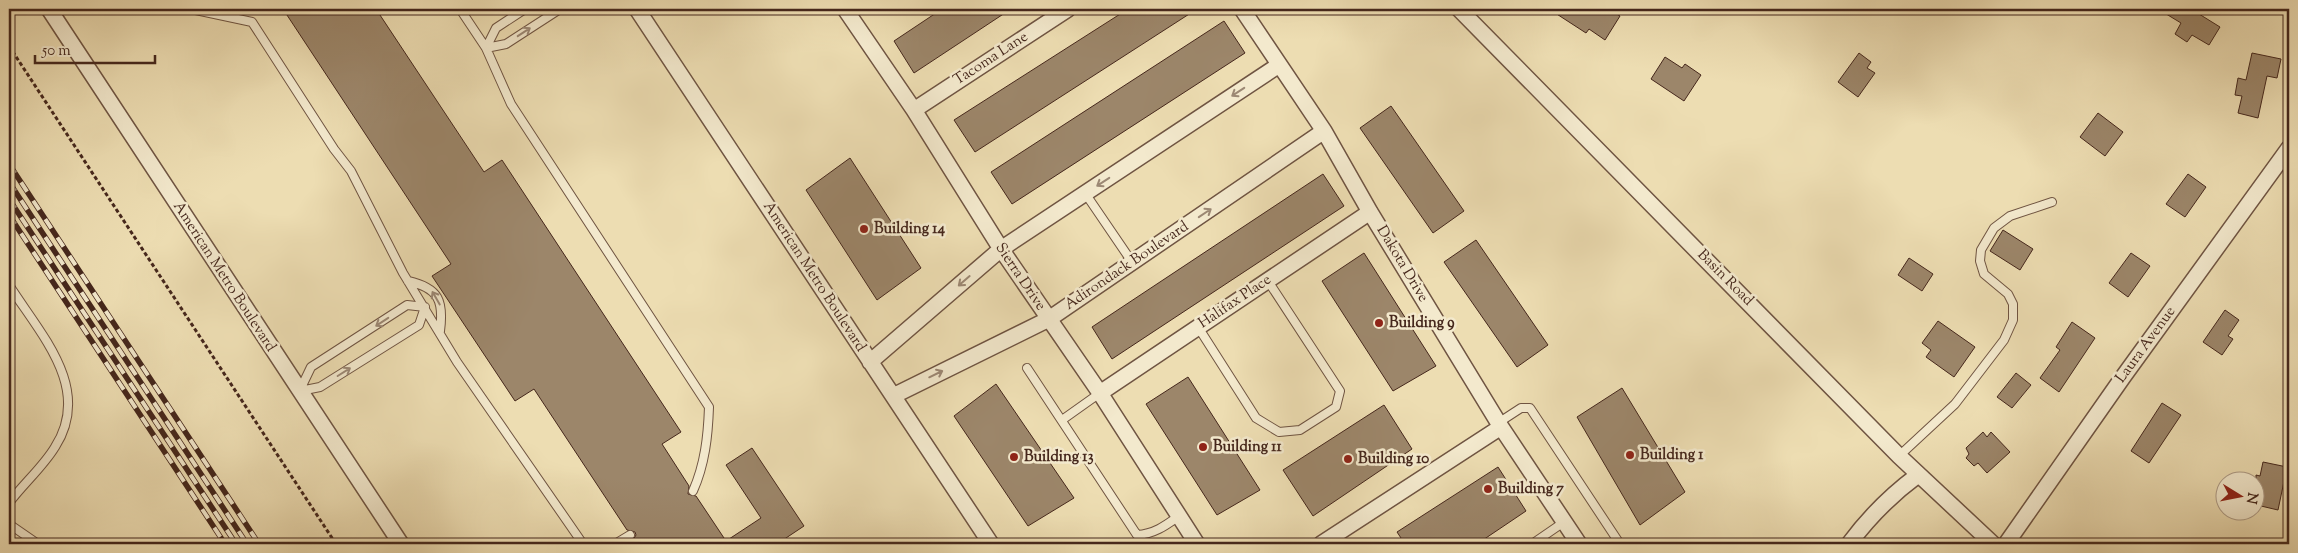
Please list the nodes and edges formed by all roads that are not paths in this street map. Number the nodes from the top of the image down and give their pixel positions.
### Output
1 (49, 9) edge
2 (191, 9) edge
3 (460, 9) edge
4 (525, 9) edge
5 (560, 9) edge
6 (638, 9) edge
7 (845, 9) edge
8 (1068, 9) edge
9 (1242, 9) edge
10 (1460, 9) edge
11 (486, 48) junction
12 (1279, 65) junction
13 (914, 110) junction
14 (1324, 131) junction
15 (2289, 148) edge
16 (1085, 193) junction
17 (2052, 202) dead end
18 (1370, 212) junction
19 (1001, 249) junction
20 (1132, 262) junction
21 (408, 281) junction
22 (1268, 281) junction
23 (9, 286) edge
24 (425, 307) junction
25 (1049, 319) junction
26 (1198, 327) junction
27 (440, 331) junction
28 (870, 362) junction
29 (1027, 368) dead end
30 (300, 391) junction
31 (1100, 392) junction
32 (893, 396) junction
33 (1062, 420) junction
34 (1499, 425) junction
35 (1899, 456) junction
36 (1918, 475) junction
37 (693, 491) dead end
38 (9, 503) edge
39 (1179, 516) junction
40 (1564, 522) junction
41 (9, 524) edge
42 (630, 535) dead end
43 (38, 544) edge
44 (401, 544) edge
45 (582, 544) edge
46 (615, 544) edge
47 (991, 544) edge
48 (1197, 544) edge
49 (1321, 544) edge
50 (1532, 544) edge
51 (1579, 544) edge
52 (1620, 544) edge
53 (1849, 544) edge
54 (1993, 544) edge
55 (2006, 544) edge

1 - 30 street, American Metro Boulevard
2 - 21 lane
3 - 11 lane
4 - 11 lane
11 -> 5 lane
6 - 28 street, American Metro Boulevard
7 - 13 street, Sierra Drive
8 - 13 street, Tacoma Lane
9 - 12 street, Dakota Drive
10 - 35 street, Basin Road
11 - 37 lane
12 - 14 street, Dakota Drive
12 -> 16 street
13 - 19 street, Sierra Drive
14 - 18 street, Dakota Drive
20 -> 14 street, Adirondack Boulevard
15 - 55 street, Laura Avenue
16 - 19 street
16 - 20 lane
17 - 35 lane
18 - 22 street, Halifax Place
18 - 34 street, Dakota Drive
19 - 25 street, Sierra Drive
19 -> 28 street
20 - 25 street, Adirondack Boulevard
21 - 24 lane
27 -> 21 lane
22 - 26 street, Halifax Place
22 - 26 lane
23 - 38 lane
24 - 27 lane
30 -> 24 lane
24 -> 30 lane
25 - 31 street, Sierra Drive
32 -> 25 street, Adirondack Boulevard
26 - 31 street, Halifax Place
27 - 45 lane
28 - 32 street, American Metro Boulevard
29 - 33 lane
30 - 44 street, American Metro Boulevard
31 - 33 lane
31 - 39 street, Sierra Drive
32 - 47 street, American Metro Boulevard
33 - 39 lane
34 - 40 street, Dakota Drive
34 - 49 street
34 - 52 lane
35 - 36 street, Basin Road
36 - 53 street
36 - 54 street, Basin Road
39 - 48 street, Sierra Drive
40 - 50 lane
40 - 51 street, Dakota Drive
41 - 43 lane
42 - 46 lane

